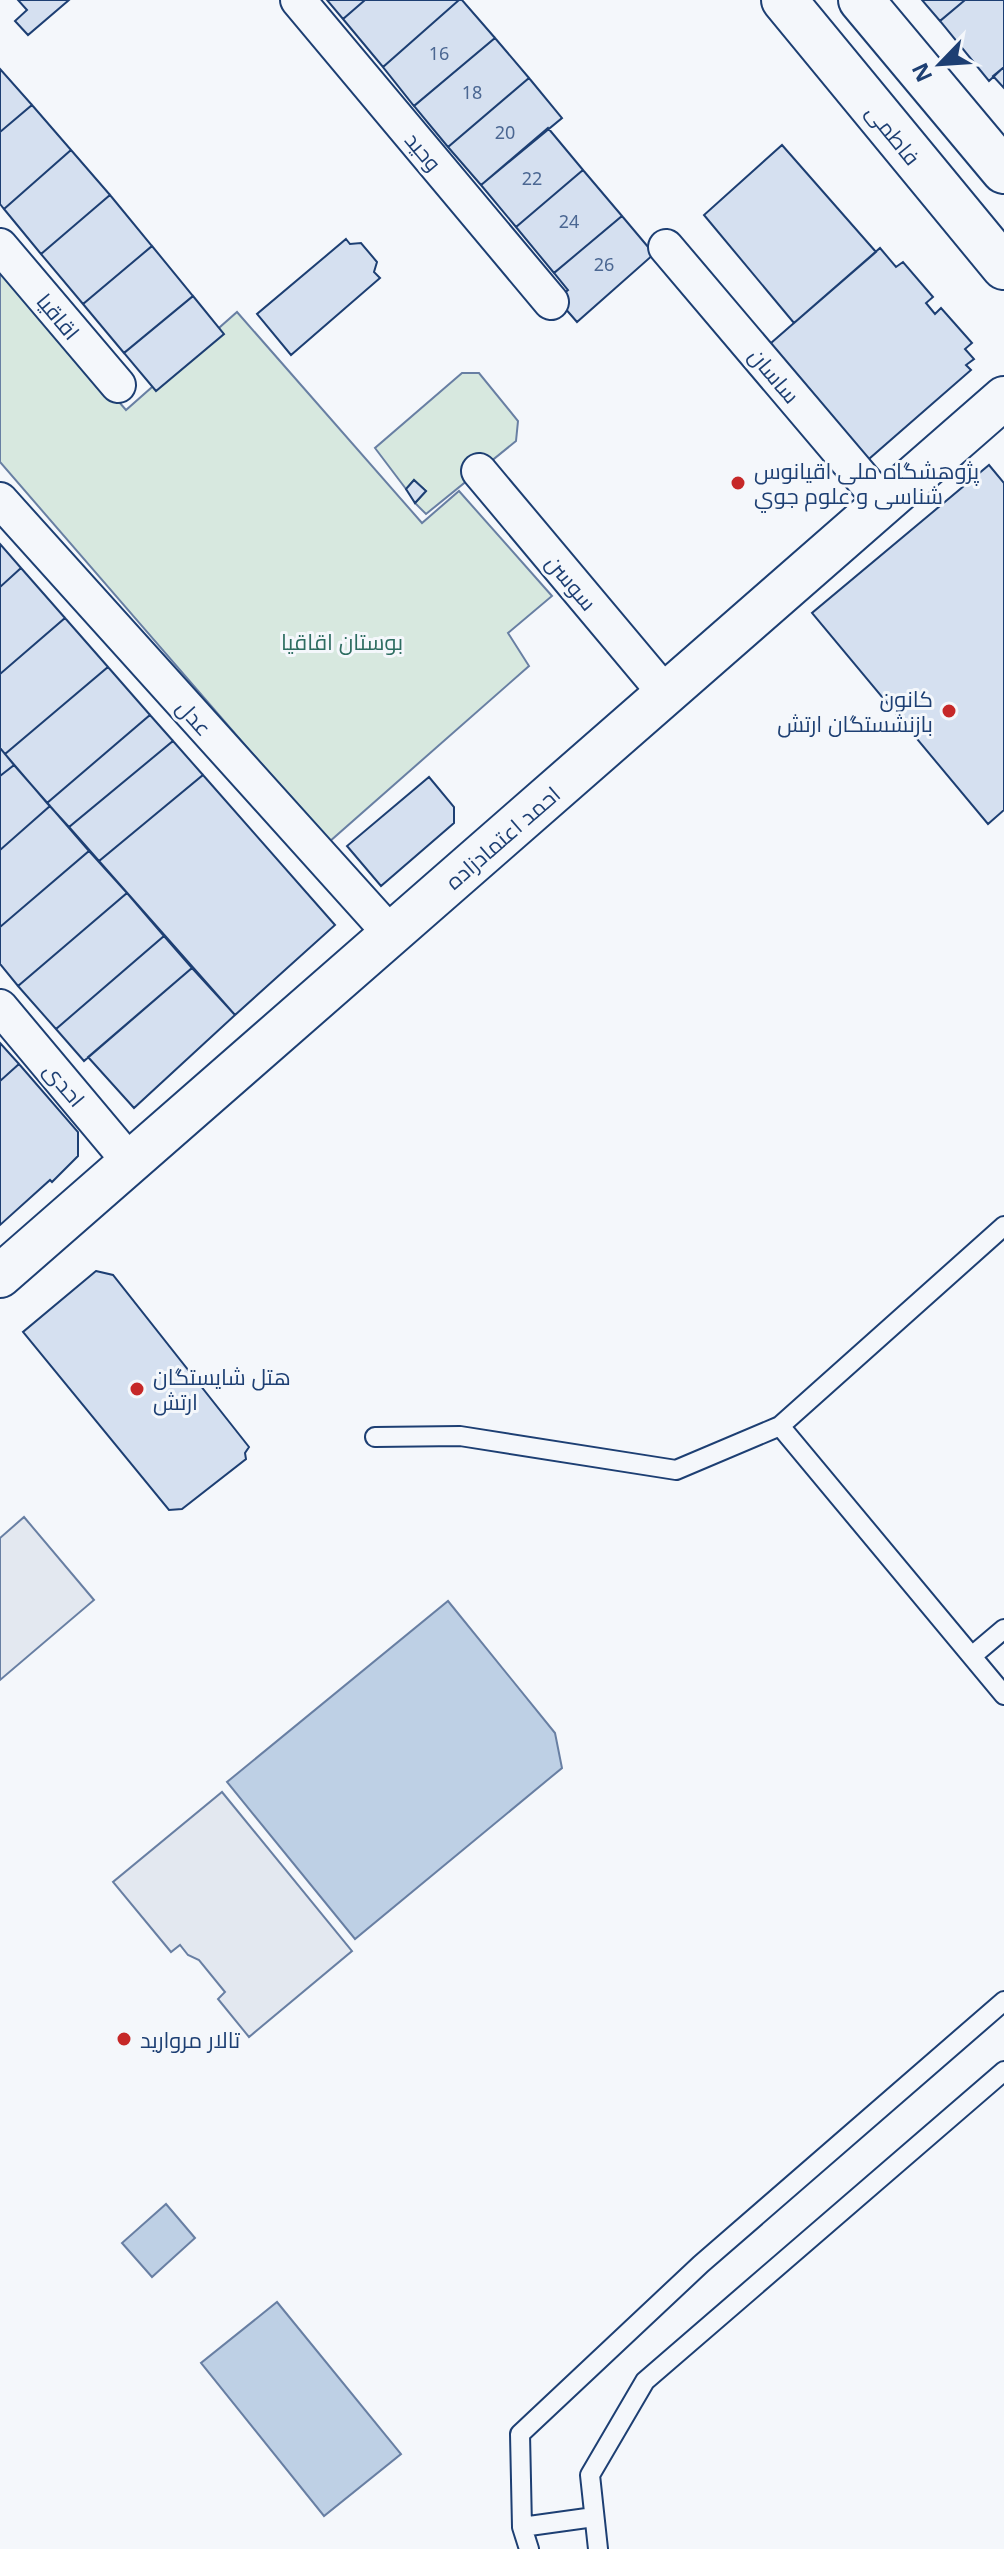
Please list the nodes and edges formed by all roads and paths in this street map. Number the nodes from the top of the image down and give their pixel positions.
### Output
1 (298, 0) edge
2 (784, 0) edge
3 (861, 0) edge
4 (1004, 171) edge
5 (0, 246) edge
6 (666, 247) dead end
7 (1004, 267) edge
8 (551, 302) dead end
9 (118, 385) dead end
10 (1004, 398) edge
11 (479, 471) dead end
12 (0, 500) edge
13 (884, 504) junction
14 (666, 694) junction
15 (391, 934) junction
16 (0, 1007) edge
17 (130, 1162) junction
18 (1004, 1226) edge
19 (0, 1276) edge
20 (780, 1426) junction
21 (375, 1437) dead end
22 (1004, 1629) edge
23 (972, 1656) junction
24 (1004, 1695) edge
25 (1004, 2001) edge
26 (1004, 2071) edge
27 (594, 2517) junction
28 (522, 2527) junction
29 (529, 2549) edge
30 (598, 2549) edge

1 - 8 street, وحید
2 - 7 main road, فاطمی
3 - 4 main road
5 - 9 street, اقاقیا
6 - 13 street, ساسان
10 - 13 street, احمد اعتمادزاده
11 - 14 street, سوسن
12 - 15 street, عدل
13 - 14 street, احمد اعتمادزاده
14 - 15 street, احمد اعتمادزاده
15 - 17 street, احمد اعتمادزاده
16 - 17 street, احدی
17 - 19 street, احمد اعتمادزاده
18 - 20 lane
20 - 21 lane
20 - 23 lane
22 - 23 lane
23 - 24 lane
25 - 28 lane
26 - 27 lane
27 - 28 lane
27 - 30 lane
28 - 29 lane

